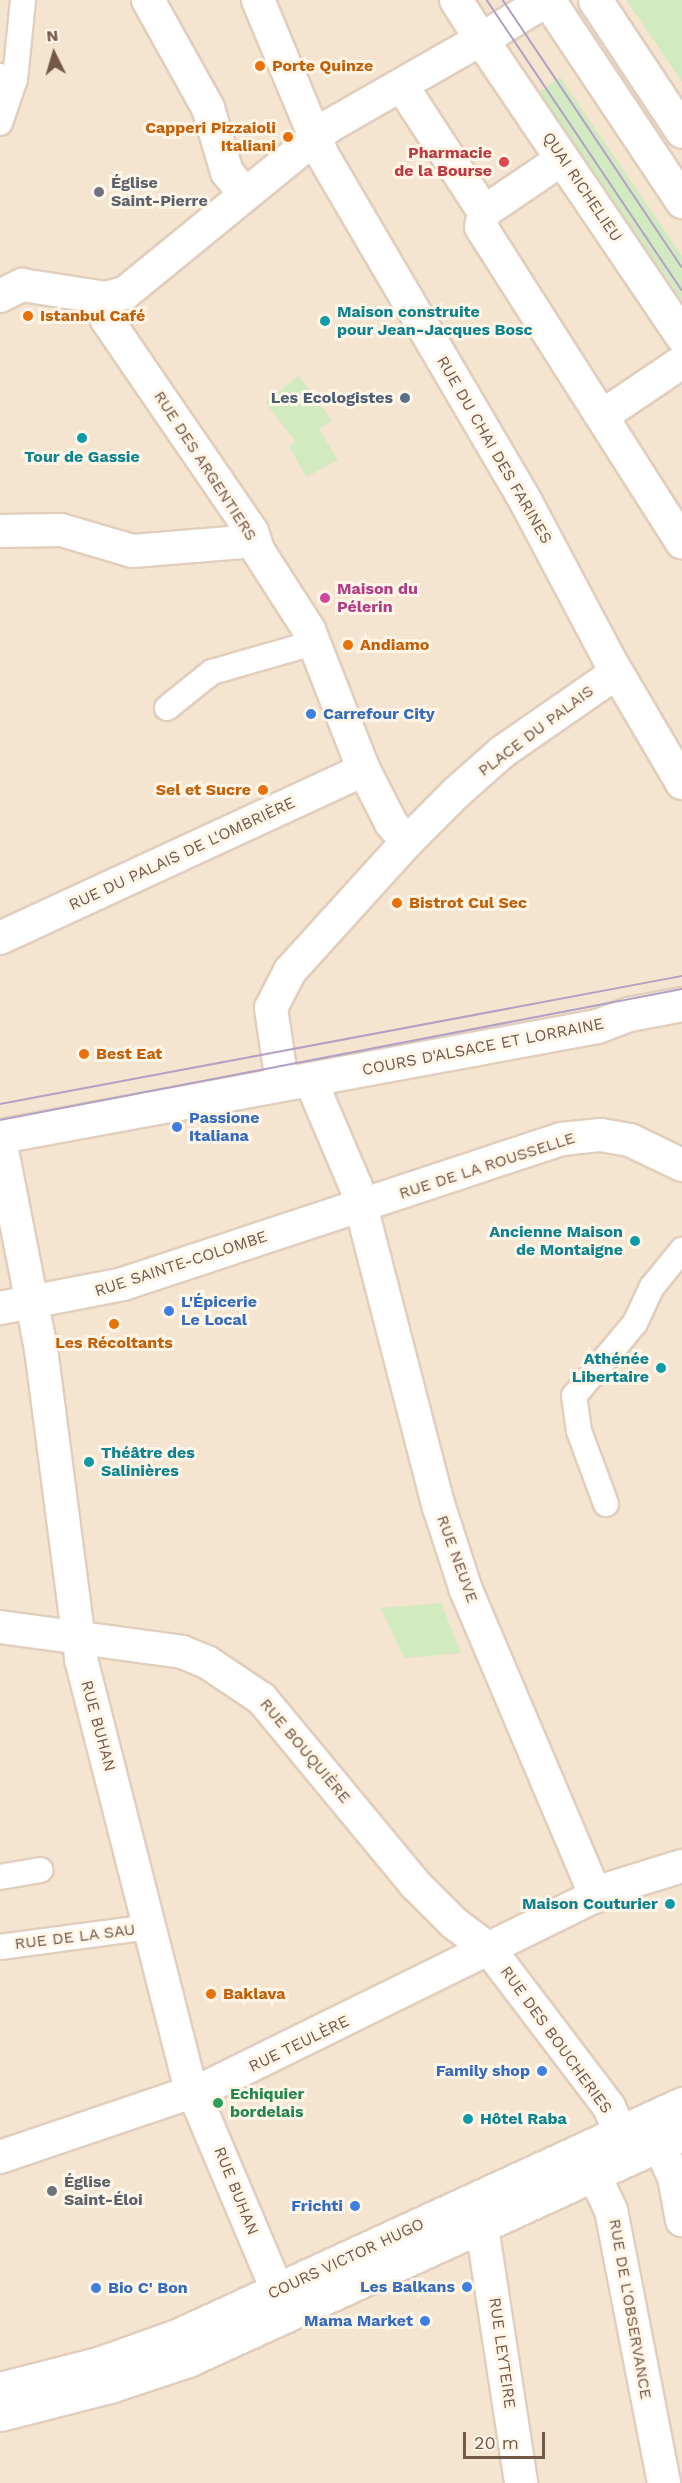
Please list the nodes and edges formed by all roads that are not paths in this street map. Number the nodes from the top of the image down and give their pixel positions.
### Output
1 (23, 0) edge
2 (148, 0) edge
3 (258, 0) edge
4 (456, 0) edge
5 (546, 0) edge
6 (595, 0) edge
7 (481, 39) junction
8 (10, 74) edge
9 (402, 86) junction
10 (0, 123) edge
11 (682, 131) edge
12 (316, 136) junction
13 (562, 159) junction
14 (244, 193) junction
15 (682, 201) edge
16 (484, 212) junction
17 (2, 288) edge
18 (106, 298) junction
19 (682, 336) edge
20 (682, 362) edge
21 (602, 416) junction
22 (0, 531) edge
23 (255, 541) junction
24 (682, 542) edge
25 (314, 643) junction
26 (616, 673) junction
27 (167, 708) dead end
28 (364, 770) junction
29 (682, 783) edge
30 (406, 842) junction
31 (0, 938) edge
32 (682, 1004) edge
33 (296, 1080) junction
34 (0, 1138) edge
35 (682, 1164) edge
36 (360, 1206) junction
37 (682, 1250) edge
38 (31, 1300) junction
39 (0, 1308) edge
40 (606, 1504) dead end
41 (0, 1627) edge
42 (77, 1638) junction
43 (682, 1866) edge
44 (40, 1870) dead end
45 (0, 1877) edge
46 (596, 1897) junction
47 (150, 1927) junction
48 (0, 1947) edge
49 (490, 1950) junction
50 (193, 2092) junction
51 (682, 2104) edge
52 (620, 2132) junction
53 (670, 2140) edge
54 (0, 2157) edge
55 (594, 2174) junction
56 (480, 2210) junction
57 (682, 2220) edge
58 (278, 2292) junction
59 (316, 2304) junction
60 (0, 2389) edge
61 (0, 2414) edge
62 (520, 2483) edge
63 (664, 2483) edge

1 - 8 street
2 - 14 street
3 - 12 street, RUE DU CHAI DES FARINES
4 - 7 street
5 - 7 main road
5 - 15 main road
6 - 11 main road
7 - 9 street
7 - 13 main road, QUAI RICHELIEU
8 - 10 street
9 - 12 street
9 - 16 street
12 - 14 street
12 - 26 street, RUE DU CHAI DES FARINES
13 - 16 street
13 - 19 main road, QUAI RICHELIEU
14 - 18 street
16 - 21 street
17 - 18 street
18 - 23 street, RUE DES ARGENTIERS
20 - 21 street
21 - 24 street
22 - 23 street
23 - 25 street, RUE DES ARGENTIERS
25 - 27 street
25 - 28 street, RUE DES ARGENTIERS
26 - 29 street, RUE DU CHAI DES FARINES
26 - 30 street, PLACE DU PALAIS
28 - 30 street
28 - 31 street, RUE DU PALAIS DE L'OMBRIÈRE
30 - 33 street, PLACE DU PALAIS
32 - 33 main road, COURS D'ALSACE ET LORRAINE
33 - 34 main road, COURS D'ALSACE ET LORRAINE
33 - 36 street, RUE NEUVE
34 - 38 street, RUE BUHAN
35 - 36 street, RUE DE LA ROUSSELLE
36 - 38 street, RUE SAINTE-COLOMBE
36 - 46 street, RUE NEUVE
37 - 40 street
38 - 39 street, RUE SAINTE-COLOMBE
38 - 42 street, RUE BUHAN
41 - 42 street, RUE BOUQUIÈRE
42 - 47 street, RUE BUHAN
42 - 49 street, RUE BOUQUIÈRE
43 - 46 street, RUE TEULÈRE
44 - 45 street
46 - 49 street, RUE TEULÈRE
47 - 48 street, RUE DE LA SAU
47 - 50 street, RUE BUHAN
49 - 50 street, RUE TEULÈRE
49 - 52 street, RUE DES BOUCHERIES
50 - 54 street, RUE TEULÈRE
50 - 58 street, RUE BUHAN
51 - 52 main road, COURS VICTOR HUGO
52 - 56 main road, COURS VICTOR HUGO
53 - 55 main road, COURS VICTOR HUGO
53 - 57 street
55 - 56 main road, COURS VICTOR HUGO
55 - 63 street, RUE DE L'OBSERVANCE
56 - 58 main road, COURS VICTOR HUGO
56 - 59 main road, COURS VICTOR HUGO
56 - 62 street, RUE LEYTEIRE
58 - 59 street
58 - 60 main road, COURS VICTOR HUGO
59 - 61 main road, COURS VICTOR HUGO

